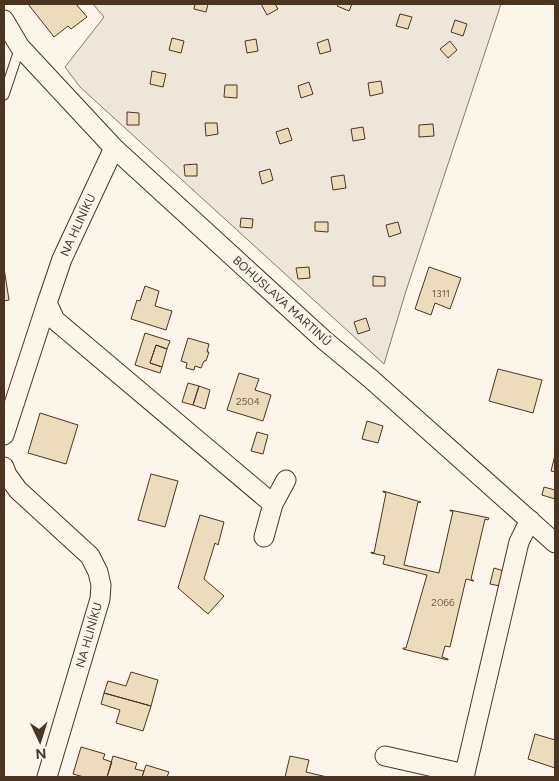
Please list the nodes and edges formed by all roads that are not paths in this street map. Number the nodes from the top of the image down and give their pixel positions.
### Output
1 (4, 20) edge
2 (20, 47) junction
3 (4, 96) edge
4 (114, 148) junction
5 (48, 303) junction
6 (4, 435) edge
7 (4, 467) edge
8 (286, 480) dead end
9 (272, 504) junction
10 (530, 520) junction
11 (264, 537) dead end
12 (555, 543) edge
13 (385, 756) dead end
14 (464, 776) edge
15 (47, 777) edge

1 - 2 street, BOHUSLAVA MARTINŮ
2 - 3 lane
2 - 4 street, BOHUSLAVA MARTINŮ
4 - 5 street, NA HLINÍKU
4 - 10 street, BOHUSLAVA MARTINŮ
5 - 6 street, NA HLINÍKU
5 - 9 street
7 - 15 street, NA HLINÍKU
8 - 9 street
9 - 11 street
10 - 12 street, BOHUSLAVA MARTINŮ
10 - 14 street
13 - 14 street

